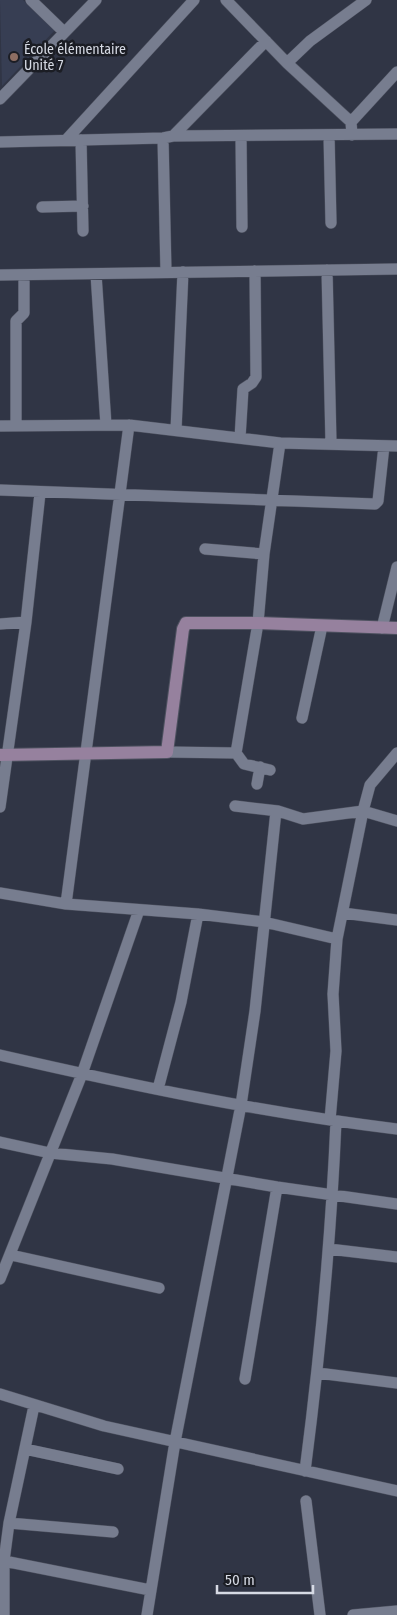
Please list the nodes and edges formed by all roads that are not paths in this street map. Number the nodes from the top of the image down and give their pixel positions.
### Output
1 (31, 0) edge
2 (96, 0) edge
3 (194, 0) edge
4 (226, 0) edge
5 (366, 0) edge
6 (64, 32) junction
7 (266, 41) junction
8 (287, 63) junction
9 (397, 72) edge
10 (0, 99) edge
11 (352, 122) junction
12 (397, 134) edge
13 (329, 135) junction
14 (352, 135) junction
15 (168, 137) junction
16 (241, 137) junction
17 (66, 140) junction
18 (81, 140) junction
19 (0, 142) edge
20 (83, 206) junction
21 (42, 207) dead end
22 (331, 223) dead end
23 (242, 226) dead end
24 (84, 231) dead end
25 (397, 269) edge
26 (328, 270) junction
27 (255, 271) junction
28 (166, 272) junction
29 (183, 272) junction
30 (96, 274) junction
31 (0, 275) edge
32 (24, 275) junction
33 (106, 425) junction
34 (129, 425) junction
35 (0, 426) edge
36 (16, 426) junction
37 (176, 430) junction
38 (240, 438) junction
39 (280, 443) junction
40 (331, 443) junction
41 (384, 446) junction
42 (397, 446) edge
43 (0, 490) edge
44 (40, 493) junction
45 (119, 494) junction
46 (271, 502) junction
47 (205, 549) dead end
48 (264, 554) junction
49 (397, 566) edge
50 (26, 622) junction
51 (258, 623) junction
52 (0, 624) edge
53 (322, 626) junction
54 (382, 628) junction
55 (397, 628) edge
56 (302, 718) dead end
57 (167, 752) junction
58 (236, 753) junction
59 (397, 753) edge
60 (85, 754) junction
61 (4, 755) edge
62 (257, 784) dead end
63 (236, 806) dead end
64 (0, 807) edge
65 (276, 811) junction
66 (363, 811) junction
67 (397, 821) edge
68 (0, 893) edge
69 (66, 904) junction
70 (139, 910) junction
71 (343, 913) junction
72 (198, 914) junction
73 (397, 920) edge
74 (264, 922) junction
75 (336, 939) junction
76 (0, 1055) edge
77 (82, 1074) junction
78 (158, 1089) junction
79 (241, 1105) junction
80 (333, 1121) junction
81 (397, 1129) edge
82 (0, 1142) edge
83 (50, 1153) junction
84 (226, 1178) junction
85 (277, 1187) junction
86 (333, 1194) junction
87 (397, 1204) edge
88 (329, 1249) junction
89 (11, 1255) junction
90 (397, 1258) edge
91 (0, 1279) edge
92 (159, 1288) dead end
93 (318, 1373) junction
94 (245, 1380) dead end
95 (397, 1383) edge
96 (0, 1394) edge
97 (34, 1406) junction
98 (175, 1442) junction
99 (25, 1449) junction
100 (118, 1469) dead end
101 (305, 1471) junction
102 (397, 1491) edge
103 (306, 1501) dead end
104 (9, 1523) junction
105 (113, 1532) dead end
106 (4, 1561) junction
107 (150, 1590) junction
108 (397, 1611) edge
109 (4, 1615) edge
110 (147, 1615) edge
111 (320, 1615) edge
112 (353, 1615) edge

1 - 6 street
2 - 6 street
3 - 17 street
4 - 7 street
5 - 8 street
6 - 10 street
7 - 8 street
7 - 15 street
8 - 11 street
9 - 11 street
11 - 14 street
12 - 14 street
13 - 14 street
13 - 16 street
13 - 22 street
15 - 16 street
15 - 18 street
15 - 28 street
16 - 23 street
17 - 18 street
17 - 19 street
18 - 20 street
20 - 21 street
20 - 24 street
25 - 26 street
26 - 27 street
26 - 40 street
27 - 29 street
27 - 38 street
28 - 29 street
28 - 30 street
29 - 37 street
30 - 32 street
30 - 33 street
31 - 32 street
32 - 36 street
33 - 34 street
33 - 36 street
34 - 37 street
34 - 45 street
35 - 36 street
37 - 38 street
38 - 39 street
39 - 40 street
39 - 46 street
40 - 41 street
41 - 42 street
41 - 46 street
43 - 44 street
44 - 45 street
44 - 50 street
45 - 46 street
45 - 60 street
46 - 48 street
47 - 48 street
48 - 51 street
49 - 54 street
50 - 52 street
50 - 61 street
51 - 53 street
51 - 57 street
51 - 58 street
53 - 54 street
53 - 56 street
54 - 55 street
57 - 58 street
57 - 60 street
58 - 62 street
59 - 66 street
60 - 61 street
60 - 69 street
61 - 64 street
63 - 65 street
65 - 66 street
65 - 74 street
66 - 67 street
66 - 71 street
68 - 69 street
69 - 70 street
70 - 72 street
70 - 77 street
71 - 73 street
71 - 75 street
72 - 74 street
72 - 78 street
74 - 75 street
74 - 79 street
75 - 80 street
76 - 77 street
77 - 78 street
77 - 83 street
78 - 79 street
79 - 80 street
79 - 84 street
80 - 81 street
80 - 86 street
82 - 83 street
83 - 84 street
83 - 89 street
84 - 85 street
84 - 98 street
85 - 86 street
85 - 94 street
86 - 87 street
86 - 88 street
88 - 90 street
88 - 93 street
89 - 91 street
89 - 92 street
93 - 95 street
93 - 101 street
96 - 97 street
97 - 98 street
97 - 99 street
98 - 101 street
98 - 107 street
99 - 100 street
99 - 104 street
101 - 102 street
103 - 111 street
104 - 105 street
104 - 106 street
106 - 107 street
106 - 109 street
107 - 110 street
108 - 112 street

